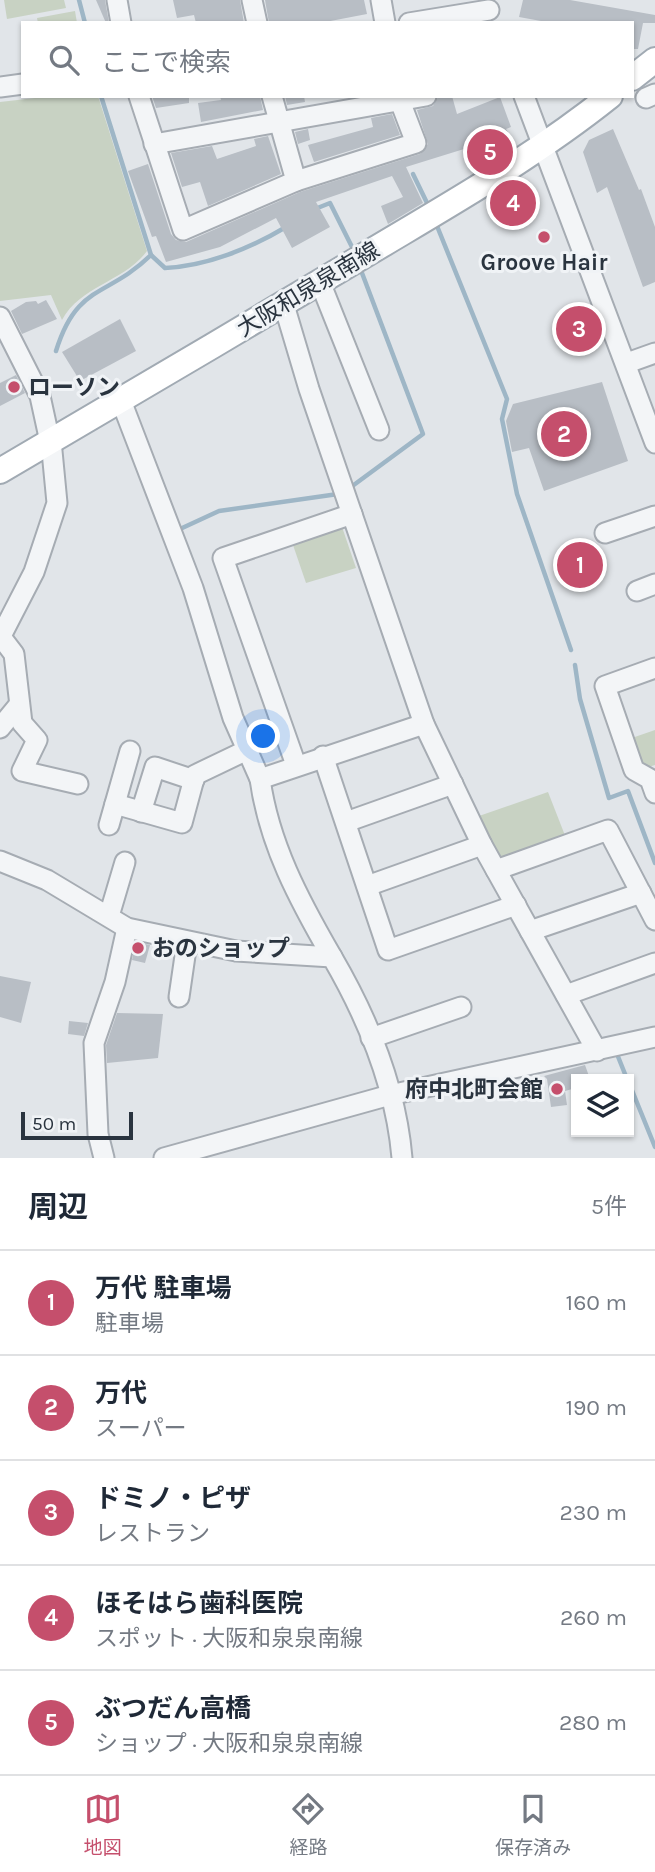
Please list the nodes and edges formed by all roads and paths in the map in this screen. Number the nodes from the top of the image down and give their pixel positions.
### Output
1 (252, 0) edge
2 (381, 0) edge
3 (121, 1) edge
4 (489, 11) edge
5 (121, 21) edge
6 (257, 21) edge
7 (385, 21) edge
8 (422, 21) edge
9 (655, 60) edge
10 (21, 84) edge
11 (0, 87) edge
12 (645, 90) edge
13 (140, 98) edge
14 (272, 98) edge
15 (525, 98) edge
16 (607, 98) edge
17 (398, 99) edge
18 (278, 123) junction
19 (154, 144) junction
20 (545, 146) junction
21 (296, 181) junction
22 (320, 282) junction
23 (284, 306) junction
24 (0, 317) edge
25 (655, 353) edge
26 (627, 363) junction
27 (120, 398) junction
28 (380, 430) dead end
29 (51, 441) junction
30 (655, 443) edge
31 (0, 471) edge
32 (352, 514) junction
33 (655, 516) edge
34 (605, 533) dead end
35 (0, 638) edge
36 (655, 668) edge
37 (18, 706) junction
38 (424, 724) junction
39 (0, 728) edge
40 (247, 750) junction
41 (130, 751) dead end
42 (323, 756) junction
43 (296, 765) junction
44 (260, 779) junction
45 (194, 780) junction
46 (78, 784) dead end
47 (453, 785) junction
48 (655, 793) edge
49 (115, 804) junction
50 (141, 812) junction
51 (345, 822) junction
52 (109, 825) dead end
53 (482, 845) junction
54 (0, 862) edge
55 (125, 862) dead end
56 (496, 870) junction
57 (367, 886) junction
58 (641, 893) junction
59 (516, 905) junction
60 (108, 916) junction
61 (655, 920) edge
62 (127, 928) junction
63 (530, 931) junction
64 (187, 942) junction
65 (332, 957) junction
66 (655, 962) edge
67 (566, 995) junction
68 (179, 997) dead end
69 (461, 1007) dead end
70 (655, 1037) edge
71 (371, 1038) junction
72 (597, 1051) junction
73 (390, 1095) junction
74 (218, 1151) edge
75 (104, 1158) edge
76 (164, 1158) edge
77 (402, 1158) edge

1 - 6 street
2 - 7 street
3 - 5 street
4 - 8 street
9 - 12 main road
10 - 11 street
13 - 19 street
14 - 18 street
15 - 20 street
16 - 20 main road, 大阪和泉泉南線
17 - 18 street
17 - 21 street
18 - 19 street
18 - 21 street
19 - 21 street
20 - 22 main road, 大阪和泉泉南線
20 - 26 street
22 - 23 main road, 大阪和泉泉南線
22 - 28 street
23 - 27 main road, 大阪和泉泉南線
23 - 32 street
24 - 29 street
25 - 26 street
26 - 30 street
27 - 29 main road, 大阪和泉泉南線
27 - 40 street
29 - 31 main road, 大阪和泉泉南線
29 - 35 street
32 - 38 street
32 - 43 street
33 - 34 street
35 - 37 street
36 - 48 street
37 - 39 street
37 - 46 street
38 - 42 street
38 - 47 street
40 - 44 street
40 - 45 street
41 - 49 street
42 - 43 street
42 - 51 street
43 - 44 street
44 - 65 street
45 - 50 street
45 - 50 street
47 - 51 street
47 - 53 street
49 - 50 street
49 - 52 street
51 - 57 street
53 - 56 street
53 - 57 street
54 - 60 street
55 - 60 street
56 - 58 street
56 - 59 street
57 - 59 street
58 - 61 street
58 - 63 street
59 - 63 street
60 - 62 street
62 - 64 street
62 - 75 street
63 - 67 street
64 - 65 street
64 - 68 street
65 - 71 street
66 - 67 street
67 - 72 street
69 - 71 street
70 - 72 street
71 - 73 street
72 - 73 street
73 - 74 street
73 - 77 street
74 - 76 street

